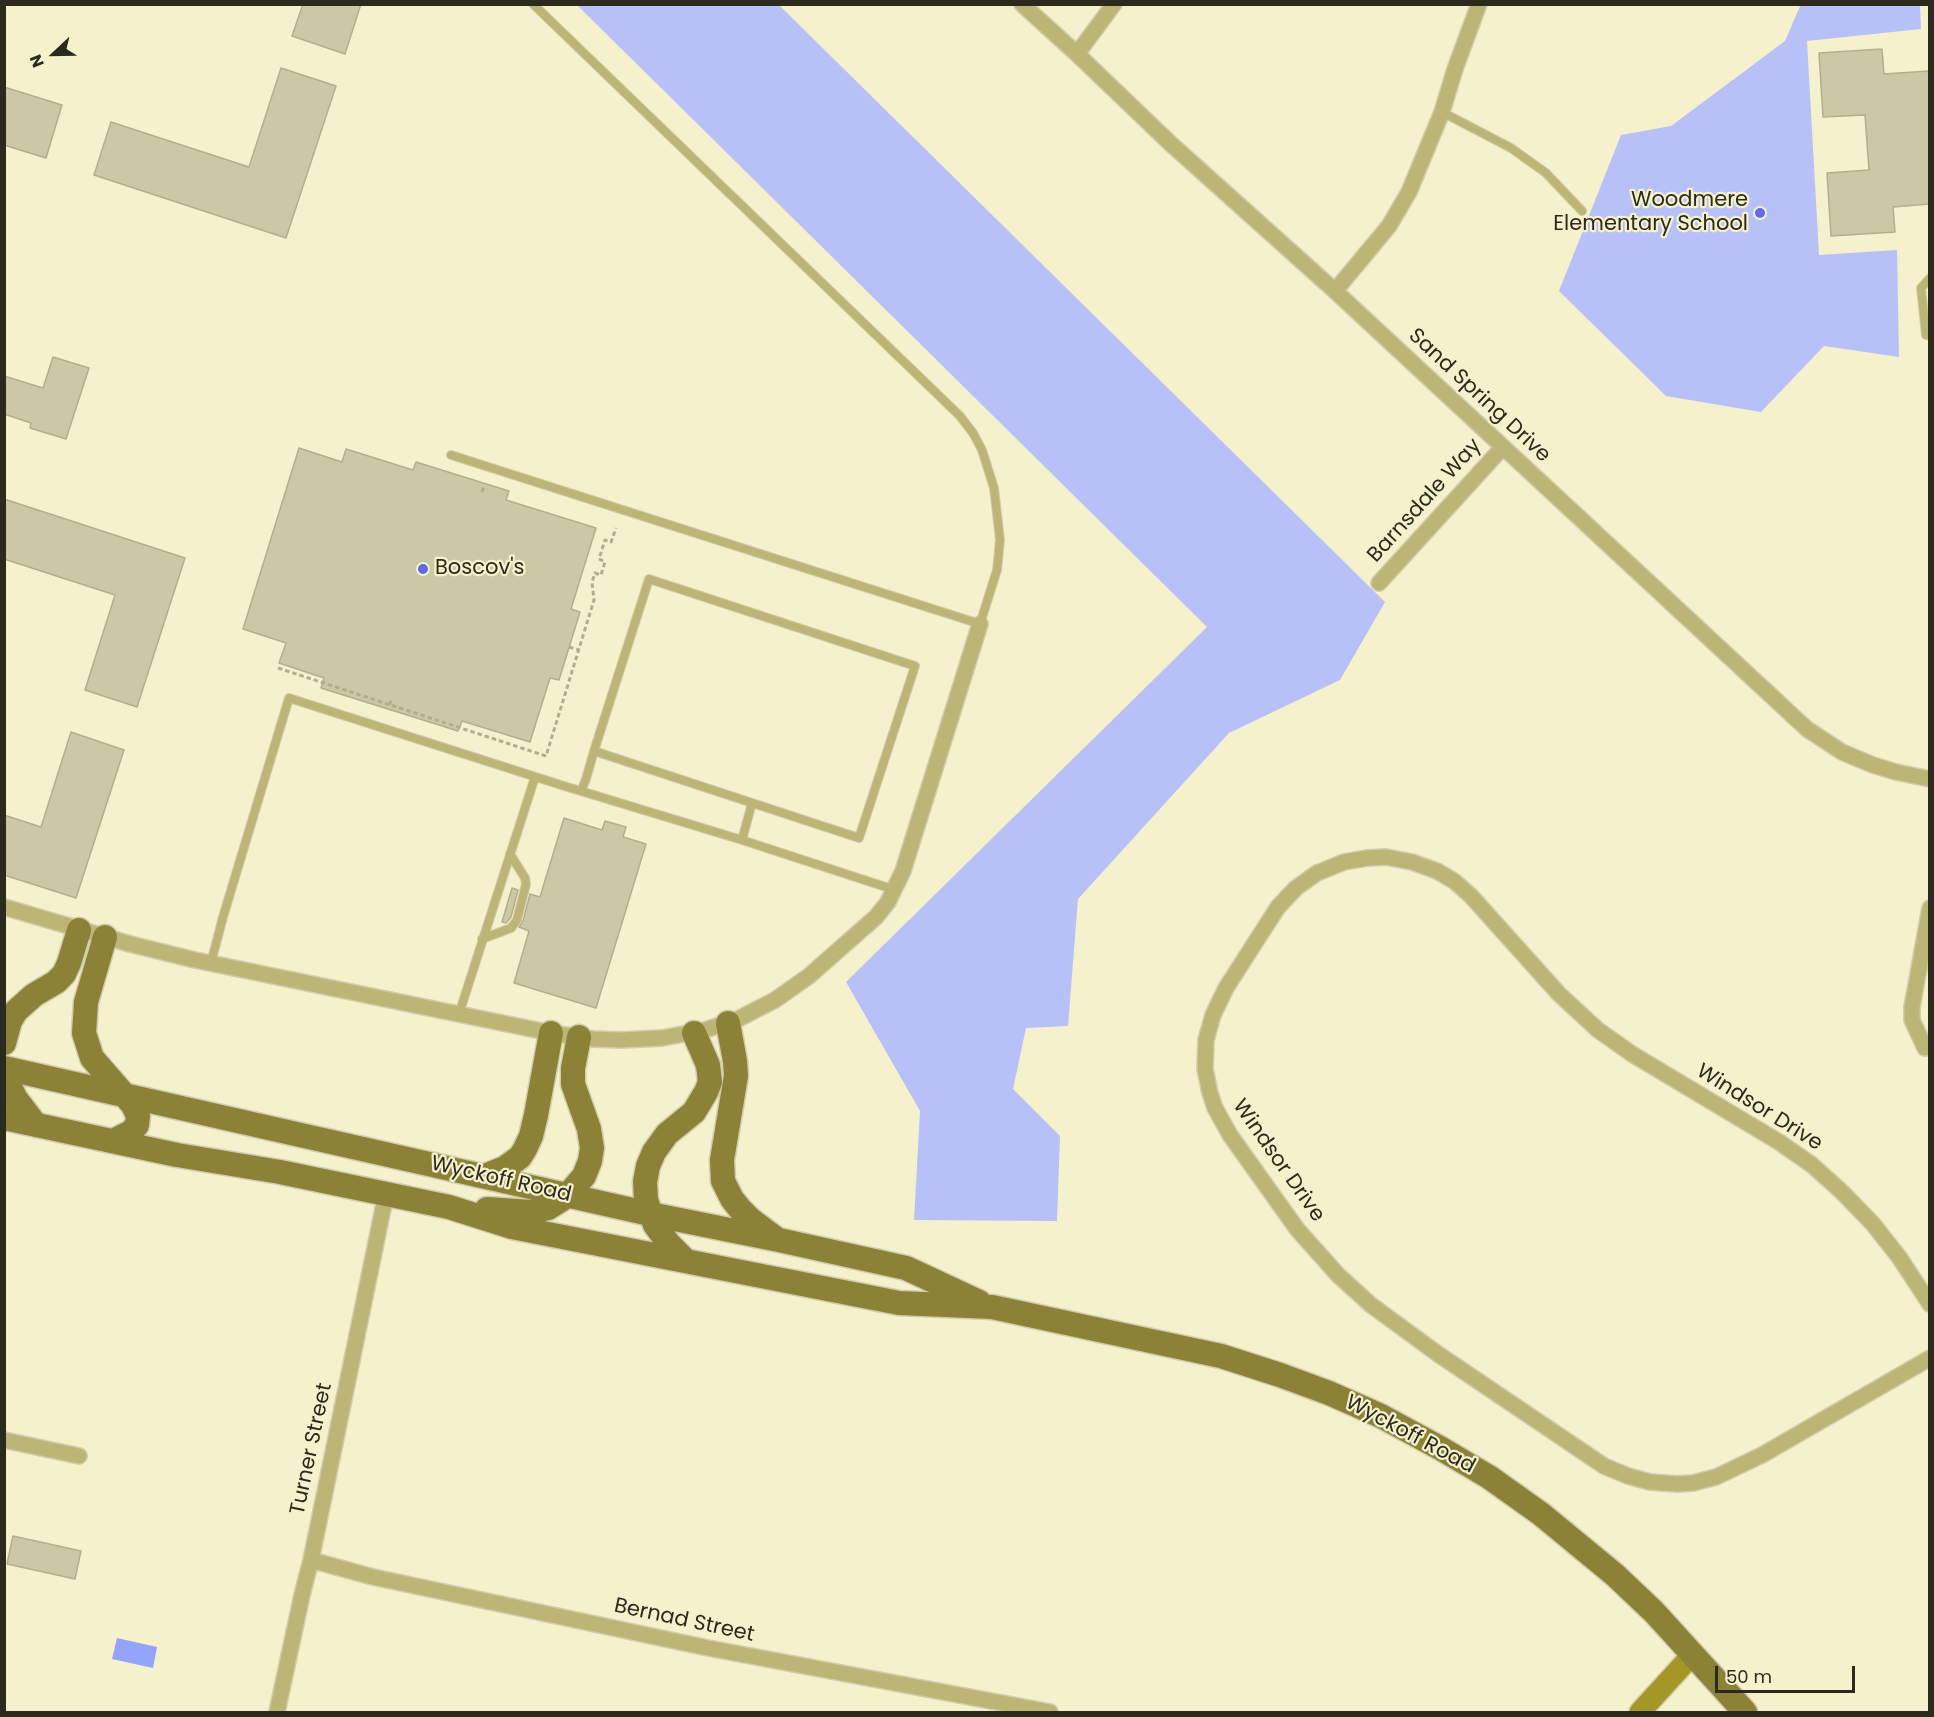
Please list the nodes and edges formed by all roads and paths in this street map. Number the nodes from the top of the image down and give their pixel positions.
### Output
1 (533, 4) edge
2 (1022, 4) edge
3 (1114, 4) edge
4 (1479, 4) edge
5 (1077, 54) junction
6 (1442, 112) junction
7 (1582, 211) dead end
8 (1929, 278) edge
9 (1925, 289) edge
10 (1335, 291) junction
11 (1929, 336) edge
12 (1503, 447) junction
13 (451, 455) dead end
14 (484, 486) dead end
15 (482, 492) dead end
16 (616, 528) dead end
17 (1378, 584) dead end
18 (980, 624) junction
19 (569, 647) dead end
20 (579, 650) junction
21 (278, 668) dead end
22 (392, 699) dead end
23 (390, 705) junction
24 (594, 751) junction
25 (536, 777) junction
26 (1929, 779) edge
27 (581, 791) junction
28 (752, 803) junction
29 (741, 840) junction
30 (510, 854) junction
31 (895, 890) junction
32 (4, 907) edge
33 (1929, 908) edge
34 (79, 930) junction
35 (105, 937) junction
36 (482, 939) junction
37 (211, 963) junction
38 (459, 1014) junction
39 (728, 1023) junction
40 (551, 1033) junction
41 (694, 1033) junction
42 (579, 1038) junction
43 (4, 1043) edge
44 (1924, 1048) dead end
45 (4, 1070) edge
46 (125, 1094) junction
47 (4, 1118) edge
48 (36, 1125) junction
49 (112, 1141) junction
50 (485, 1176) junction
51 (386, 1194) junction
52 (567, 1196) junction
53 (449, 1207) junction
54 (650, 1214) junction
55 (779, 1240) junction
56 (686, 1260) junction
57 (1929, 1304) edge
58 (992, 1308) junction
59 (1929, 1358) edge
60 (4, 1440) edge
61 (79, 1456) dead end
62 (311, 1560) junction
63 (1693, 1654) junction
64 (276, 1713) edge
65 (1050, 1713) edge
66 (1641, 1713) edge
67 (1745, 1713) edge

1 - 18 lane
2 - 5 street, Sand Spring Drive
3 - 5 street
4 - 6 street
5 - 10 street, Sand Spring Drive
6 - 7 lane
6 - 10 street
8 - 9 lane
9 - 11 lane
10 - 12 street, Sand Spring Drive
12 - 17 street, Barnsdale Way
12 - 26 street, Sand Spring Drive
13 - 18 lane
14 - 15 path
16 - 20 path
18 - 31 street
19 - 20 path
20 - 23 path
21 - 23 path
22 - 23 path
24 - 27 lane
24 - 28 lane
24 - 28 lane
25 - 27 lane
25 - 30 lane
25 - 37 lane
27 - 29 lane
28 - 29 lane
29 - 31 lane
30 - 36 lane
30 - 36 lane
31 - 39 street
32 - 34 street
33 - 44 street
34 - 35 street
34 - 43 main road
35 - 37 street
35 - 46 main road
36 - 38 lane
37 - 38 street
38 - 40 street
39 - 41 street
39 - 55 main road
40 - 42 street
40 - 50 main road
41 - 42 street
41 - 54 main road
42 - 52 main road
45 - 46 main road, Wyckoff Road
45 - 48 main road
46 - 49 main road
46 - 50 main road, Wyckoff Road
47 - 48 main road, Wyckoff Road
48 - 49 main road, Wyckoff Road
49 - 51 main road, Wyckoff Road
50 - 52 main road, Wyckoff Road
51 - 53 main road, Wyckoff Road
51 - 62 street, Turner Street
52 - 53 main road
52 - 54 main road, Wyckoff Road
53 - 56 main road, Wyckoff Road
54 - 55 main road, Wyckoff Road
54 - 56 main road
55 - 58 main road, Wyckoff Road
56 - 58 main road, Wyckoff Road
57 - 59 street, Windsor Drive
58 - 63 main road, Wyckoff Road
60 - 61 street
62 - 64 street, Turner Street
62 - 65 street, Bernad Street
63 - 66 street
63 - 67 main road, Wyckoff Road

